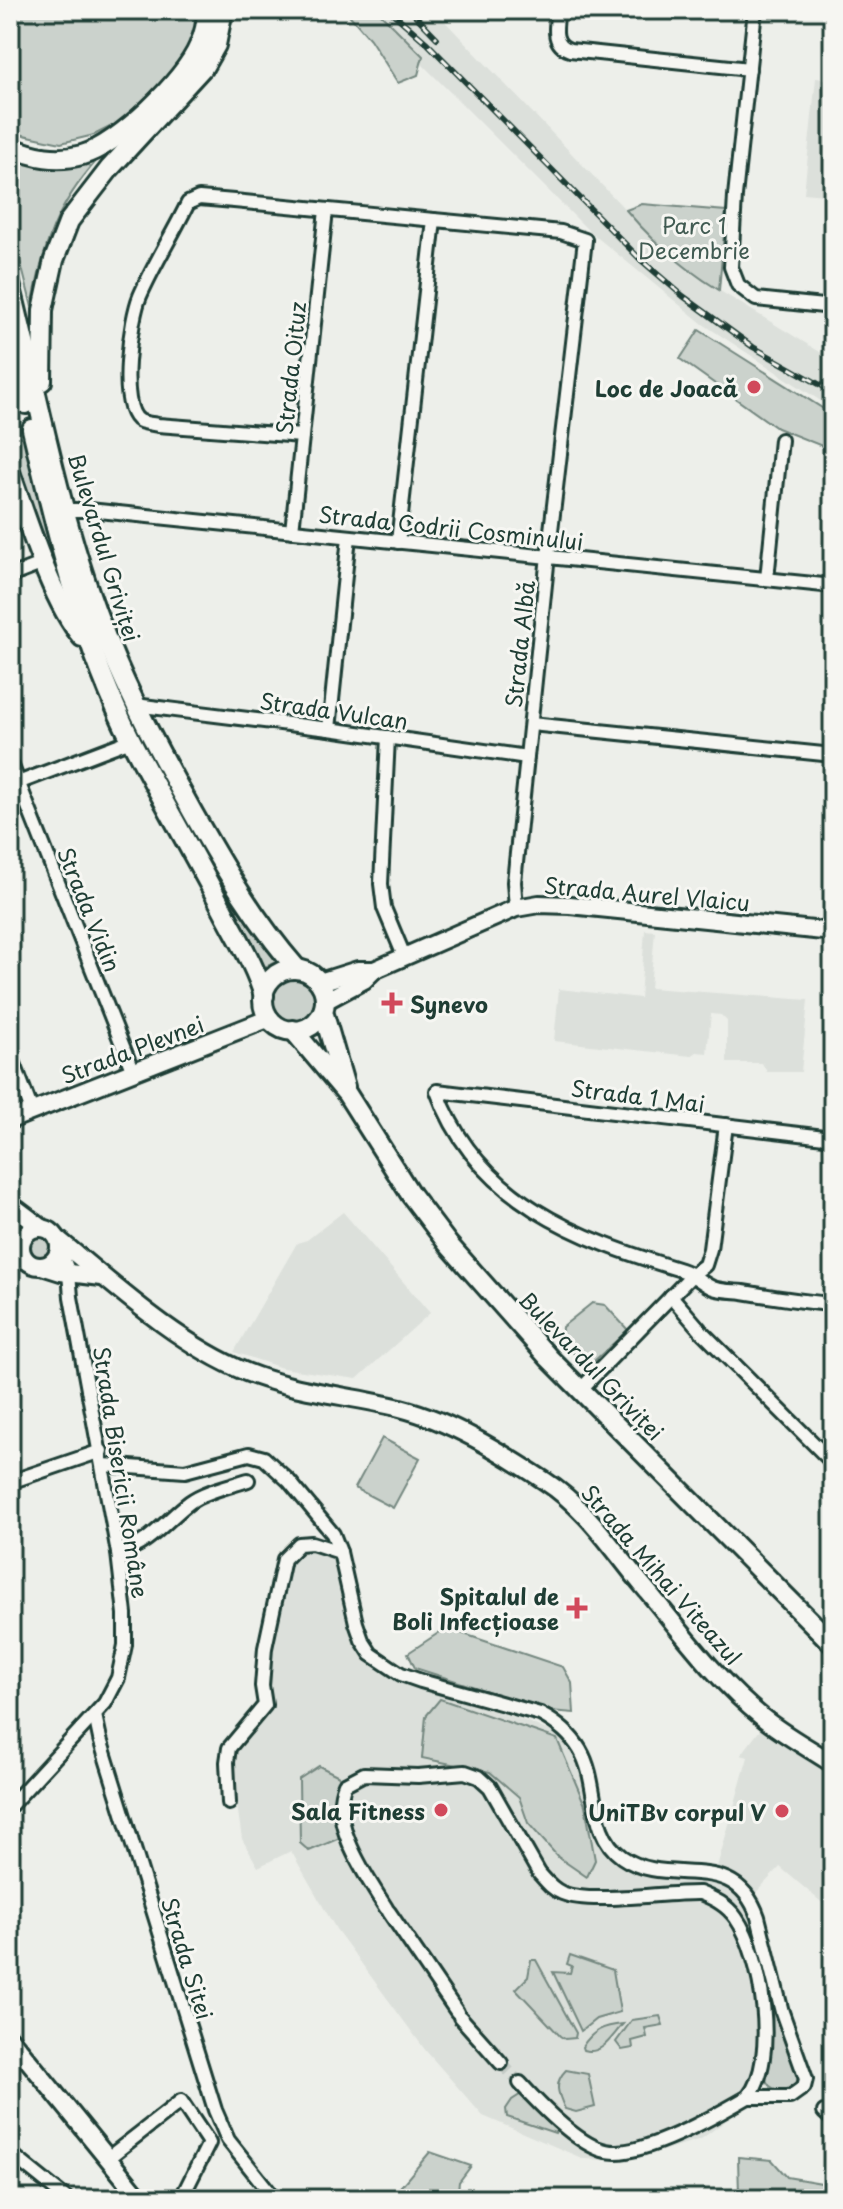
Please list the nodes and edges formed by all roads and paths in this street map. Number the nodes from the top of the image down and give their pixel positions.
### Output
1 (207, 10) edge
2 (223, 10) edge
3 (558, 10) edge
4 (755, 10) edge
5 (749, 69) junction
6 (10, 147) edge
7 (326, 210) junction
8 (434, 220) junction
9 (10, 284) edge
10 (833, 307) edge
11 (10, 338) edge
12 (45, 432) junction
13 (302, 436) junction
14 (781, 440) dead end
15 (10, 472) edge
16 (65, 510) junction
17 (292, 531) junction
18 (349, 537) junction
19 (398, 542) junction
20 (548, 557) junction
21 (44, 563) junction
22 (10, 576) edge
23 (767, 579) junction
24 (833, 586) edge
25 (89, 646) junction
26 (135, 705) junction
27 (531, 724) junction
28 (329, 729) junction
29 (388, 737) junction
30 (131, 740) junction
31 (833, 755) edge
32 (527, 757) junction
33 (10, 761) edge
34 (14, 785) edge
35 (516, 908) junction
36 (833, 932) edge
37 (404, 956) junction
38 (297, 969) junction
39 (374, 970) junction
40 (320, 982) junction
41 (264, 996) junction
42 (324, 1006) junction
43 (270, 1018) junction
44 (293, 1030) junction
45 (10, 1053) edge
46 (133, 1072) junction
47 (347, 1094) junction
48 (32, 1111) junction
49 (10, 1120) edge
50 (726, 1125) junction
51 (833, 1138) edge
52 (10, 1204) edge
53 (10, 1215) edge
54 (42, 1228) junction
55 (59, 1245) junction
56 (27, 1261) edge
57 (69, 1273) junction
58 (693, 1274) junction
59 (101, 1277) junction
60 (71, 1296) junction
61 (671, 1296) junction
62 (833, 1304) edge
63 (580, 1390) junction
64 (101, 1451) junction
65 (833, 1463) edge
66 (103, 1465) junction
67 (248, 1480) dead end
68 (10, 1482) edge
69 (340, 1552) junction
70 (118, 1553) junction
71 (833, 1644) edge
72 (95, 1715) junction
73 (833, 1763) edge
74 (229, 1803) dead end
75 (10, 1806) edge
76 (10, 2038) edge
77 (23, 2053) junction
78 (501, 2063) tunnel mouth
79 (10, 2065) edge
80 (520, 2083) tunnel mouth
81 (748, 2097) junction
82 (10, 2153) edge
83 (108, 2158) junction
84 (67, 2199) edge
85 (141, 2199) edge
86 (181, 2199) edge
87 (275, 2199) edge

1 - 6 main road
2 - 12 main road
3 - 5 street
4 - 5 street
5 - 10 street
7 - 8 street
7 - 13 street, Strada Oituz
7 - 13 street
8 - 19 street
8 - 20 street, Strada Albă
9 - 12 main road, Bulevardul Griviței
11 - 25 main road, Bulevardul Griviței
12 - 16 main road, Bulevardul Griviței
13 - 17 street, Strada Oituz
14 - 23 street
15 - 21 main road, Bulevardul Griviței
16 - 17 street, Strada Codrii Cosminului
16 - 26 main road, Bulevardul Griviței
17 - 18 street, Strada Codrii Cosminului
18 - 19 street, Strada Codrii Cosminului
18 - 28 street
19 - 20 street, Strada Codrii Cosminului
20 - 23 street, Strada Codrii Cosminului
20 - 27 street, Strada Albă
21 - 22 street
21 - 25 main road, Bulevardul Griviței
23 - 24 street, Strada Codrii Cosminului
25 - 30 main road, Bulevardul Griviței
26 - 28 street, Strada Vulcan
26 - 38 main road, Bulevardul Griviței
27 - 31 street
27 - 32 street, Strada Albă
28 - 29 street, Strada Vulcan
29 - 32 street, Strada Vulcan
29 - 37 street
30 - 34 street
30 - 41 main road, Bulevardul Griviței
32 - 35 street, Strada Albă
33 - 34 street, Strada Vidin
34 - 46 street, Strada Vidin
35 - 36 street, Strada Aurel Vlaicu
35 - 37 street, Strada Aurel Vlaicu
37 - 39 street, Strada Aurel Vlaicu
38 - 40 main road
38 - 41 main road
39 - 40 street, Strada Aurel Vlaicu
39 - 42 street, Strada Aurel Vlaicu
40 - 42 main road
41 - 43 main road
42 - 44 main road
42 - 47 main road, Bulevardul Griviței
43 - 44 main road
43 - 46 street, Strada Plevnei
44 - 47 main road, Bulevardul Griviței
45 - 48 street
46 - 48 street, Strada Plevnei
47 - 63 main road, Bulevardul Griviței
48 - 49 street, Strada Plevnei
50 - 51 street, Strada 1 Mai
50 - 58 street
50 - 58 street, Strada 1 Mai
52 - 54 street
53 - 56 street
54 - 55 street
54 - 56 street
55 - 56 street
55 - 57 street, Strada Bisericii Române
55 - 59 street, Strada Mihai Viteazul
56 - 57 street, Strada Mihai Viteazul
56 - 60 street
57 - 59 street, Strada Mihai Viteazul
57 - 60 street, Strada Bisericii Române
58 - 61 street
58 - 62 street
59 - 60 street
59 - 73 street, Strada Mihai Viteazul
60 - 64 street, Strada Bisericii Române
61 - 63 street
61 - 65 street
63 - 71 main road, Bulevardul Griviței
64 - 66 street, Strada Bisericii Române
64 - 68 street
66 - 69 street
66 - 70 street, Strada Bisericii Române
67 - 70 street
69 - 74 street
69 - 81 street
70 - 72 street, Strada Bisericii Române
72 - 75 street, Strada Bisericii Române
72 - 87 street, Strada Sitei
76 - 77 street
77 - 79 street
77 - 83 street
78 - 81 street
80 - 81 street
82 - 84 street
83 - 85 street
83 - 86 street

